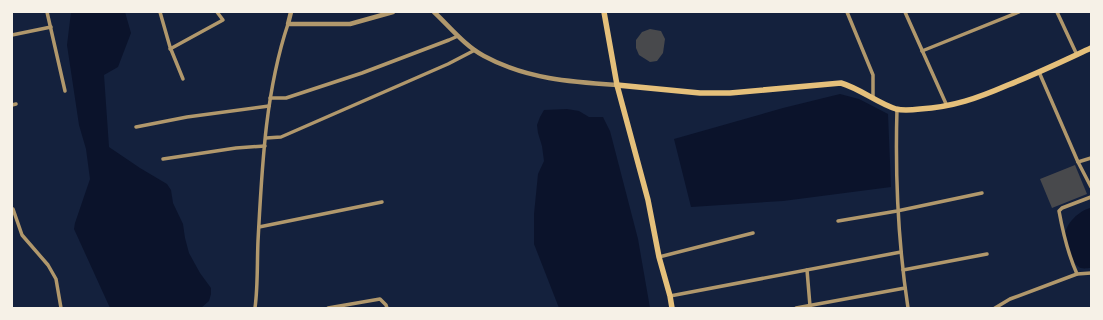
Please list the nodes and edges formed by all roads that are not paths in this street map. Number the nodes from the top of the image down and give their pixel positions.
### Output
1 (47, 12) edge
2 (160, 12) edge
3 (217, 12) edge
4 (291, 12) edge
5 (371, 12) edge
6 (393, 12) edge
7 (434, 12) edge
8 (604, 12) edge
9 (847, 12) edge
10 (905, 12) edge
11 (1019, 12) edge
12 (1057, 12) edge
13 (373, 18) junction
14 (288, 24) junction
15 (50, 27) junction
16 (12, 35) edge
17 (458, 36) junction
18 (1091, 48) edge
19 (170, 49) junction
20 (475, 50) junction
21 (922, 51) junction
22 (1077, 54) junction
23 (1039, 72) junction
24 (183, 79) dead end
25 (617, 85) junction
26 (65, 91) dead end
27 (270, 98) junction
28 (873, 98) junction
29 (269, 106) junction
30 (947, 106) junction
31 (897, 109) junction
32 (136, 127) dead end
33 (266, 138) junction
34 (265, 146) junction
35 (1091, 158) edge
36 (163, 160) dead end
37 (1078, 162) junction
38 (1091, 187) edge
39 (982, 193) dead end
40 (1091, 197) edge
41 (382, 202) dead end
42 (12, 210) edge
43 (897, 211) junction
44 (838, 221) dead end
45 (259, 227) junction
46 (753, 233) dead end
47 (901, 252) junction
48 (987, 254) dead end
49 (659, 257) junction
50 (807, 270) junction
51 (903, 270) junction
52 (1091, 273) edge
53 (1077, 274) junction
54 (905, 288) junction
55 (670, 296) junction
56 (810, 307) edge
57 (61, 308) edge
58 (255, 308) edge
59 (328, 308) edge
60 (387, 308) edge
61 (672, 308) edge
62 (796, 308) edge
63 (908, 308) edge
64 (995, 308) edge

1 - 15 street
2 - 19 street
3 - 19 street
4 - 14 street
5 - 13 street
6 - 13 street
7 - 17 street
8 - 25 main road
9 - 28 street
10 - 21 street
11 - 21 street
12 - 22 street
13 - 14 street
14 - 27 street
15 - 16 street
15 - 26 street
17 - 20 street
17 - 27 street
18 - 22 main road
19 - 24 street
20 - 25 street
20 - 33 street
21 - 30 street
22 - 23 main road
23 - 30 main road
23 - 37 street
25 - 28 main road
25 - 49 main road
27 - 29 street
28 - 31 main road
29 - 32 street
29 - 33 street
30 - 31 main road
31 - 43 street
33 - 34 street
34 - 36 street
34 - 45 street
35 - 37 street
37 - 38 street
39 - 43 street
40 - 53 street
41 - 45 street
42 - 57 street
43 - 44 street
43 - 47 street
45 - 58 street
46 - 49 street
47 - 50 street
47 - 51 street
48 - 51 street
49 - 55 main road
50 - 55 street
50 - 56 street
51 - 54 street
52 - 53 street
53 - 64 street
54 - 56 street
54 - 63 street
55 - 61 main road
56 - 62 street
59 - 60 street

